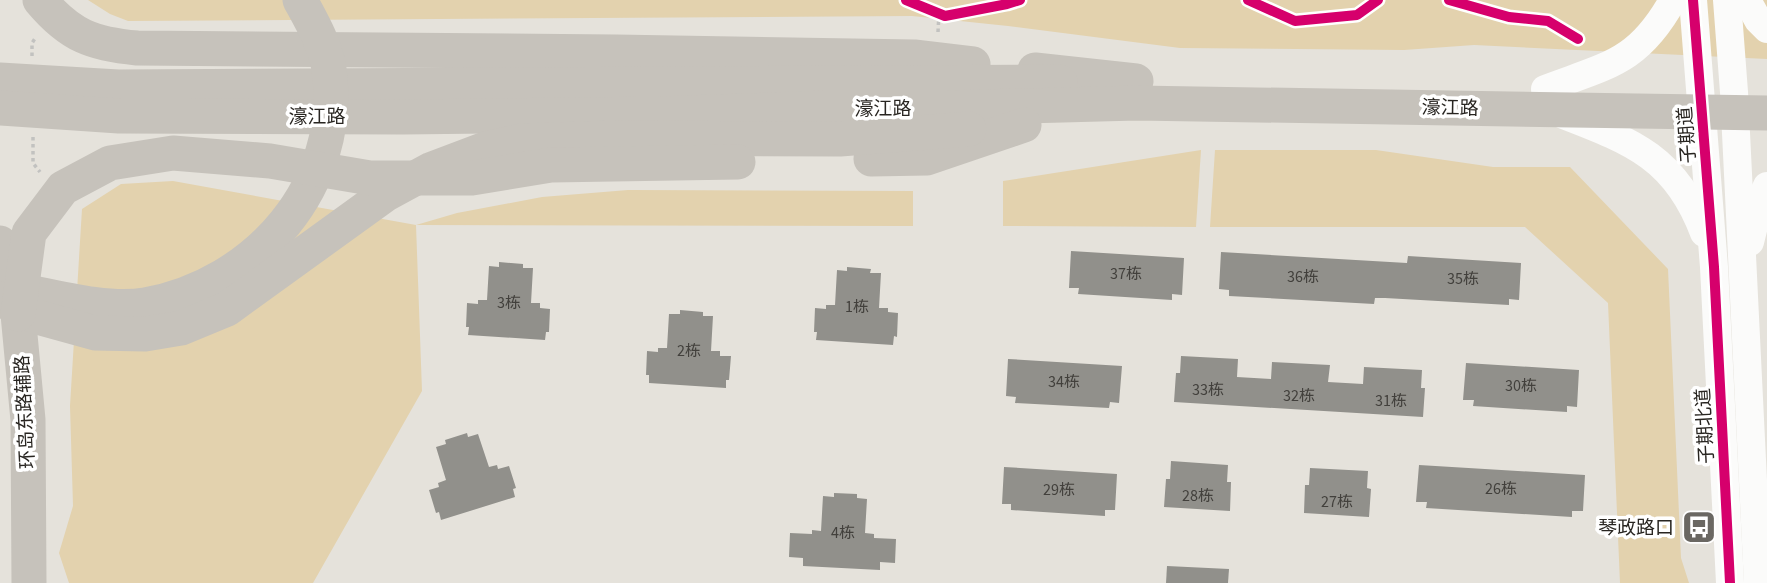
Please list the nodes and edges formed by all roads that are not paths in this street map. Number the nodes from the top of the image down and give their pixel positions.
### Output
1 (40, 0) edge
2 (300, 0) edge
3 (1674, 0) edge
4 (1693, 0) edge
5 (1727, 0) edge
6 (1747, 0) edge
7 (1767, 29) edge
8 (137, 48) junction
9 (0, 80) edge
10 (1137, 92) junction
11 (1545, 99) junction
12 (659, 100) junction
13 (1734, 102) edge
14 (0, 108) edge
15 (1024, 125) junction
16 (173, 153) junction
17 (1767, 186) edge
18 (0, 243) edge
19 (1714, 267) junction
20 (1743, 272) junction
21 (0, 273) edge
22 (60, 298) junction
23 (6, 300) edge
24 (29, 583) edge
25 (1730, 583) edge
26 (1758, 583) edge

1 - 8 main road
2 - 22 main road
3 - 11 street
4 - 13 street, 子期道
5 - 13 street, 子期道
6 - 7 street
8 - 10 main road
8 - 16 main road
9 - 12 main road, 濠江路
10 - 11 main road, 濠江路
10 - 12 main road, 濠江路
10 - 15 main road
11 - 13 main road, 濠江路
11 - 19 street
12 - 14 main road, 濠江路
13 - 19 street, 子期道
13 - 20 street
15 - 16 main road
15 - 23 main road
16 - 23 main road
17 - 20 street
18 - 23 main road, 环岛东路辅路
19 - 25 street, 子期北道
20 - 26 street
21 - 22 main road
22 - 23 main road
23 - 24 main road, 环岛东路辅路

